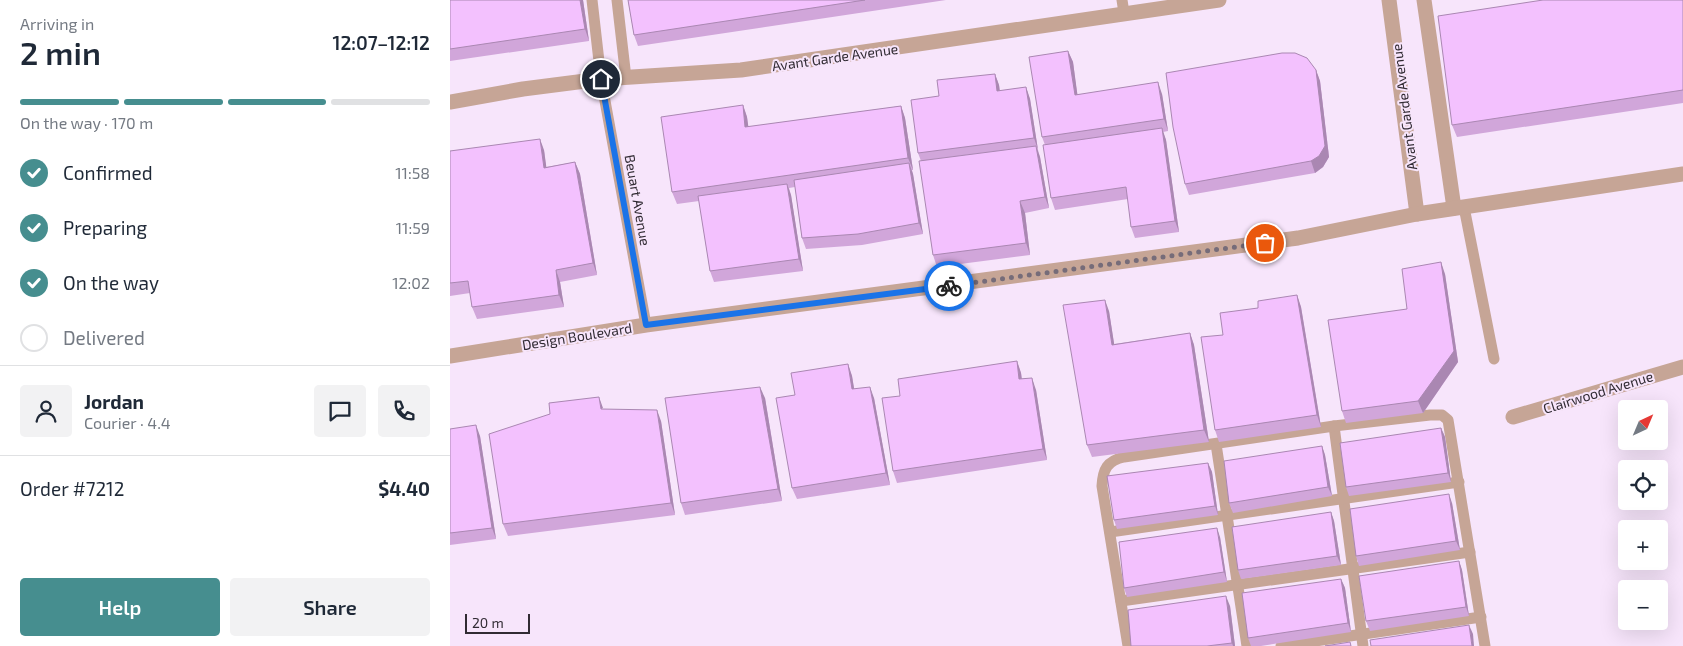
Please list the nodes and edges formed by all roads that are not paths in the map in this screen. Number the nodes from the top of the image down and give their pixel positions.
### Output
1 (592, 0) edge
2 (617, 0) edge
3 (1219, 0) edge
4 (1389, 0) edge
5 (1424, 0) edge
6 (1143, 5) edge
7 (1123, 7) edge
8 (626, 78) junction
9 (601, 79) junction
10 (450, 102) edge
11 (1683, 174) edge
12 (1459, 208) junction
13 (1417, 214) junction
14 (646, 325) junction
15 (450, 356) edge
16 (1494, 359) dead end
17 (1683, 367) edge
18 (1513, 417) dead end
19 (1334, 426) junction
20 (1216, 444) junction
21 (1459, 482) junction
22 (1344, 499) junction
23 (1227, 516) junction
24 (1110, 532) junction
25 (1470, 552) junction
26 (1354, 569) junction
27 (1237, 584) junction
28 (1121, 601) junction
29 (1481, 617) junction
30 (1362, 640) edge
31 (1128, 646) edge
32 (1247, 646) edge
33 (1281, 646) edge
34 (1485, 646) edge

1 - 9 lane, Beuart Avenue
2 - 8 lane
3 - 6 street, Avant Garde Avenue
4 - 13 street, Avant Garde Avenue
5 - 12 street
6 - 7 street, Avant Garde Avenue
7 - 8 street, Avant Garde Avenue
8 - 9 street, Avant Garde Avenue
9 - 10 street, Avant Garde Avenue
9 - 14 lane, Beuart Avenue
11 - 12 street, Design Boulevard
12 - 13 street, Design Boulevard
12 - 16 lane
13 - 14 street, Design Boulevard
14 - 15 street, Design Boulevard
17 - 18 street, Clairwood Avenue
19 - 20 lane
19 - 21 lane
19 - 22 lane
20 - 23 lane
20 - 24 lane
21 - 22 lane
21 - 25 lane
22 - 23 lane
22 - 26 lane
23 - 24 lane
23 - 27 lane
24 - 28 lane
25 - 26 lane
25 - 29 lane
26 - 27 lane
26 - 30 lane
27 - 28 lane
27 - 32 lane
28 - 31 lane
29 - 30 lane
29 - 34 lane
30 - 33 lane

